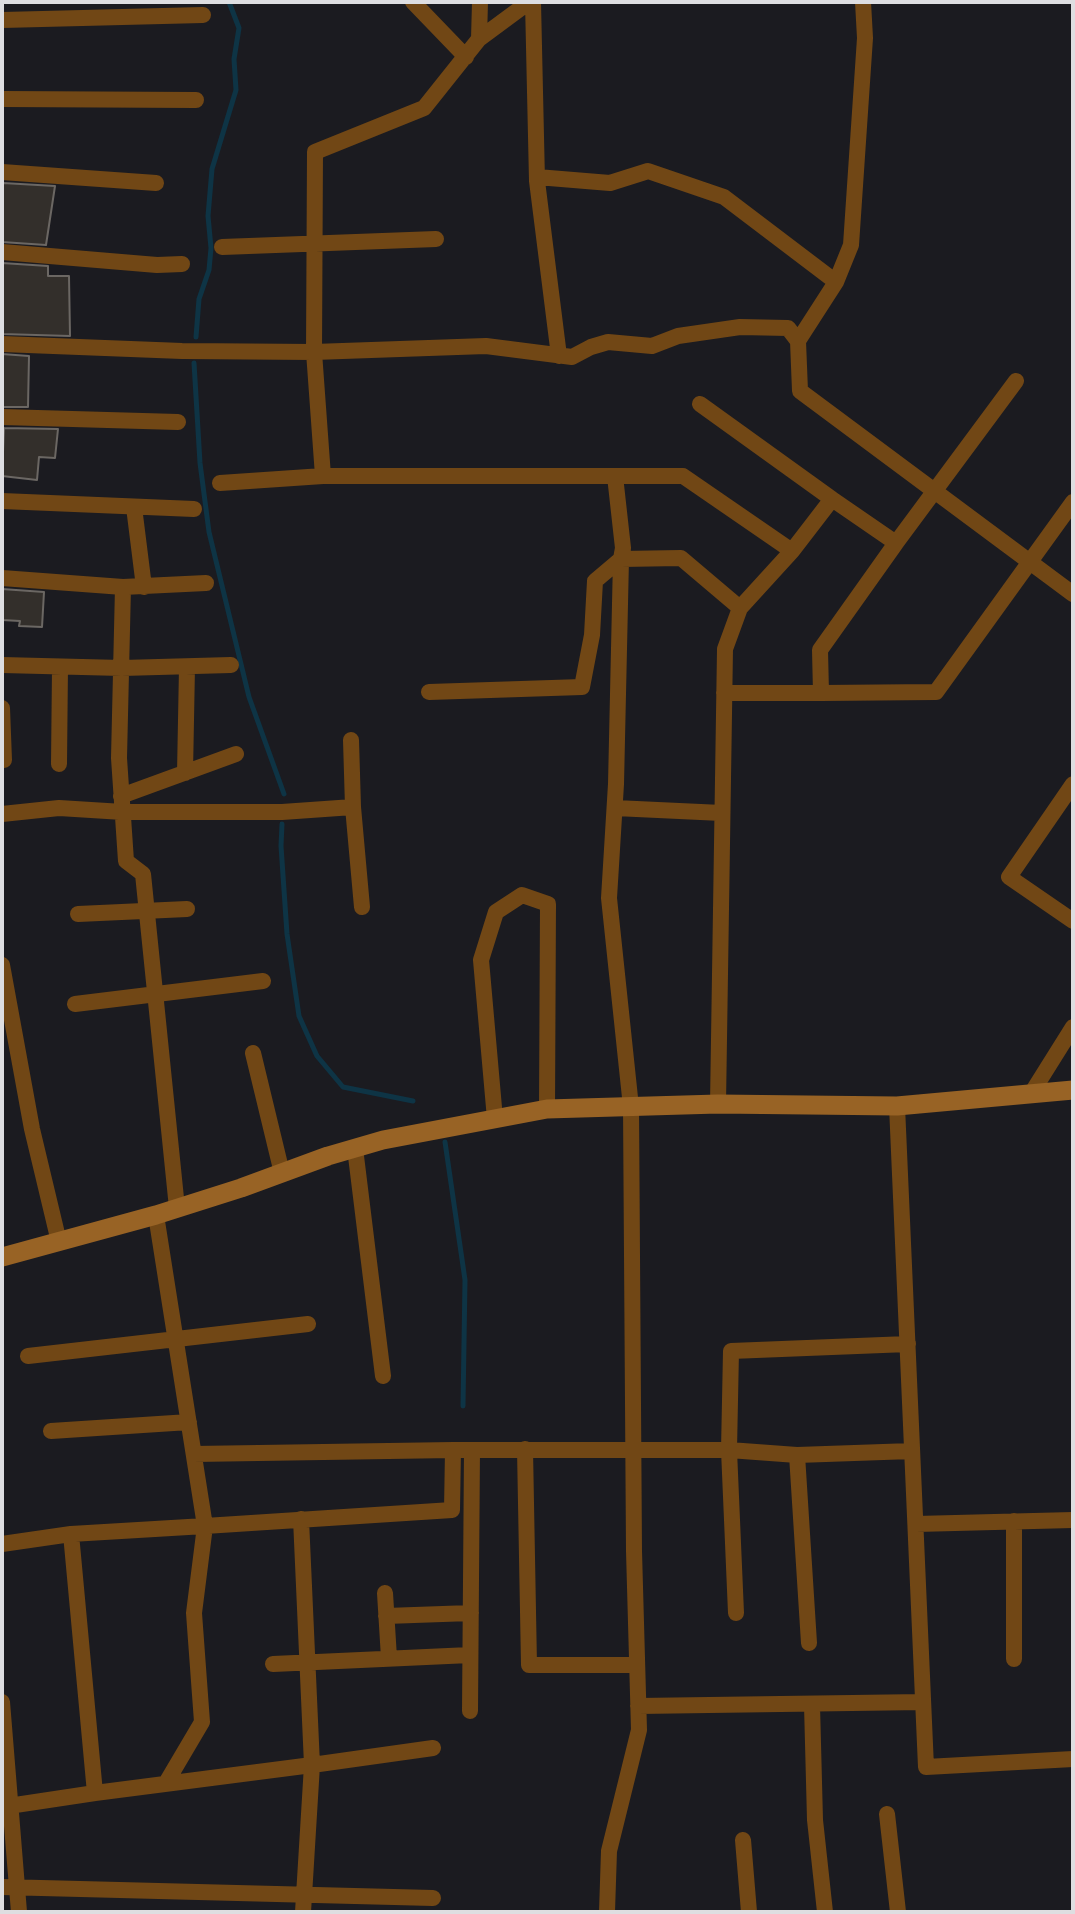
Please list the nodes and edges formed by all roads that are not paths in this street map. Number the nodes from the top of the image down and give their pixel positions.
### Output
1 (38, 2) edge
2 (413, 2) edge
3 (480, 2) edge
4 (531, 2) edge
5 (863, 2) edge
6 (203, 15) dead end
7 (34, 19) junction
8 (2, 20) edge
9 (479, 39) junction
10 (466, 57) junction
11 (2, 99) edge
12 (196, 100) dead end
13 (2, 172) edge
14 (537, 177) junction
15 (156, 183) dead end
16 (436, 239) dead end
17 (313, 244) junction
18 (222, 247) dead end
19 (2, 252) edge
20 (182, 264) dead end
21 (836, 282) junction
22 (798, 341) junction
23 (2, 344) edge
24 (314, 352) junction
25 (559, 356) junction
26 (1016, 381) dead end
27 (700, 404) dead end
28 (2, 417) edge
29 (178, 422) dead end
30 (323, 476) junction
31 (615, 476) junction
32 (220, 483) dead end
33 (935, 492) junction
34 (832, 499) junction
35 (2, 500) edge
36 (1073, 502) edge
37 (134, 507) junction
38 (194, 509) dead end
39 (896, 543) junction
40 (792, 551) junction
41 (621, 559) junction
42 (1029, 562) junction
43 (2, 578) edge
44 (206, 583) dead end
45 (123, 587) junction
46 (144, 587) junction
47 (1073, 594) edge
48 (740, 608) junction
49 (2, 665) edge
50 (231, 665) dead end
51 (60, 667) junction
52 (187, 667) junction
53 (122, 668) junction
54 (429, 692) dead end
55 (724, 692) junction
56 (821, 693) junction
57 (2, 708) edge
58 (351, 740) dead end
59 (236, 754) dead end
60 (4, 761) dead end
61 (59, 764) dead end
62 (185, 773) junction
63 (1073, 784) edge
64 (122, 804) junction
65 (353, 807) junction
66 (615, 808) junction
67 (722, 813) junction
68 (2, 814) edge
69 (362, 907) dead end
70 (187, 909) dead end
71 (147, 911) junction
72 (78, 914) dead end
73 (1073, 920) edge
74 (2, 965) edge
75 (263, 981) dead end
76 (155, 994) junction
77 (75, 1004) dead end
78 (1073, 1027) edge
79 (253, 1053) dead end
80 (1073, 1090) edge
81 (1031, 1094) junction
82 (718, 1104) junction
83 (897, 1106) junction
84 (631, 1107) junction
85 (547, 1109) junction
86 (495, 1119) junction
87 (355, 1148) junction
88 (282, 1173) junction
89 (177, 1208) junction
90 (156, 1214) junction
91 (59, 1242) junction
92 (2, 1257) edge
93 (308, 1324) dead end
94 (176, 1338) junction
95 (908, 1344) junction
96 (28, 1356) dead end
97 (383, 1376) dead end
98 (189, 1422) junction
99 (51, 1431) dead end
100 (525, 1449) junction
101 (633, 1449) junction
102 (453, 1450) junction
103 (472, 1450) junction
104 (729, 1450) junction
105 (912, 1451) junction
106 (194, 1454) junction
107 (797, 1455) junction
108 (301, 1519) junction
109 (1073, 1520) edge
110 (1014, 1521) junction
111 (916, 1524) junction
112 (205, 1526) junction
113 (71, 1534) junction
114 (2, 1544) edge
115 (385, 1593) dead end
116 (471, 1613) junction
117 (736, 1613) dead end
118 (386, 1616) junction
119 (809, 1643) dead end
120 (470, 1655) junction
121 (389, 1658) junction
122 (1014, 1659) dead end
123 (307, 1661) junction
124 (274, 1664) dead end
125 (637, 1665) junction
126 (2, 1702) edge
127 (923, 1702) junction
128 (812, 1705) junction
129 (638, 1706) junction
130 (470, 1711) dead end
131 (433, 1748) dead end
132 (1073, 1759) edge
133 (312, 1765) junction
134 (166, 1783) junction
135 (95, 1793) junction
136 (6, 1807) edge
137 (887, 1814) dead end
138 (743, 1840) dead end
139 (9, 1886) edge
140 (303, 1894) junction
141 (433, 1898) dead end
142 (19, 1912) edge
143 (303, 1912) edge
144 (607, 1912) edge
145 (749, 1912) edge
146 (825, 1912) edge
147 (898, 1912) edge

1 - 7 street
2 - 10 street
3 - 9 street
4 - 9 street
4 - 14 street
5 - 21 street
6 - 7 street
7 - 8 street
9 - 10 street
10 - 17 street
11 - 12 street
13 - 15 street
14 - 21 street
14 - 25 street
16 - 17 street
17 - 18 street
17 - 24 street
19 - 20 street
21 - 22 street
22 - 25 street
22 - 33 street
23 - 24 street
24 - 25 street
24 - 30 street
26 - 33 street
27 - 34 street
28 - 29 street
30 - 31 street
30 - 32 street
31 - 40 street
31 - 41 street
33 - 39 street
33 - 42 street
34 - 39 street
34 - 40 street
35 - 37 street
36 - 42 street
37 - 38 street
37 - 46 street
39 - 56 street
40 - 48 street
41 - 48 street
41 - 54 street
41 - 66 street
42 - 47 street
42 - 56 street
43 - 45 street
44 - 46 street
45 - 46 street
45 - 53 street
48 - 55 street
49 - 51 street
50 - 52 street
51 - 53 street
51 - 61 street
52 - 53 street
52 - 62 street
53 - 64 street
55 - 56 street
55 - 67 street
57 - 60 street
58 - 65 street
59 - 62 street
62 - 64 street
63 - 73 street
64 - 65 street
64 - 68 street
64 - 71 street
65 - 69 street
66 - 67 street
66 - 84 street
67 - 82 street
70 - 71 street
71 - 72 street
71 - 76 street
74 - 91 street
75 - 76 street
76 - 77 street
76 - 89 street
78 - 81 street
79 - 88 street
80 - 81 main road
81 - 83 main road
82 - 83 main road
82 - 84 main road
83 - 95 street
84 - 85 main road
84 - 101 street
85 - 86 main road
85 - 86 street
86 - 87 main road
87 - 88 main road
87 - 97 street
88 - 89 main road
89 - 90 main road
90 - 91 main road
90 - 94 street
91 - 92 main road
93 - 94 street
94 - 96 street
94 - 98 street
95 - 104 street
95 - 105 street
98 - 99 street
98 - 106 street
100 - 101 street
100 - 103 street
100 - 125 street
101 - 104 street
101 - 125 street
102 - 103 street
102 - 106 street
102 - 108 street
103 - 116 street
104 - 107 street
104 - 117 street
105 - 107 street
105 - 111 street
106 - 112 street
107 - 119 street
108 - 112 street
108 - 123 street
109 - 110 street
110 - 111 street
110 - 122 street
111 - 127 street
112 - 113 street
112 - 134 street
113 - 114 street
113 - 135 street
115 - 118 street
116 - 118 street
116 - 120 street
118 - 121 street
120 - 121 street
120 - 130 street
121 - 123 street
123 - 124 street
123 - 133 street
125 - 129 street
126 - 136 street
127 - 128 street
127 - 132 street
128 - 129 street
128 - 146 street
129 - 144 street
131 - 133 street
133 - 134 street
133 - 140 street
134 - 135 street
135 - 136 street
136 - 139 street
137 - 147 street
138 - 145 street
139 - 140 street
139 - 142 street
140 - 141 street
140 - 143 street

